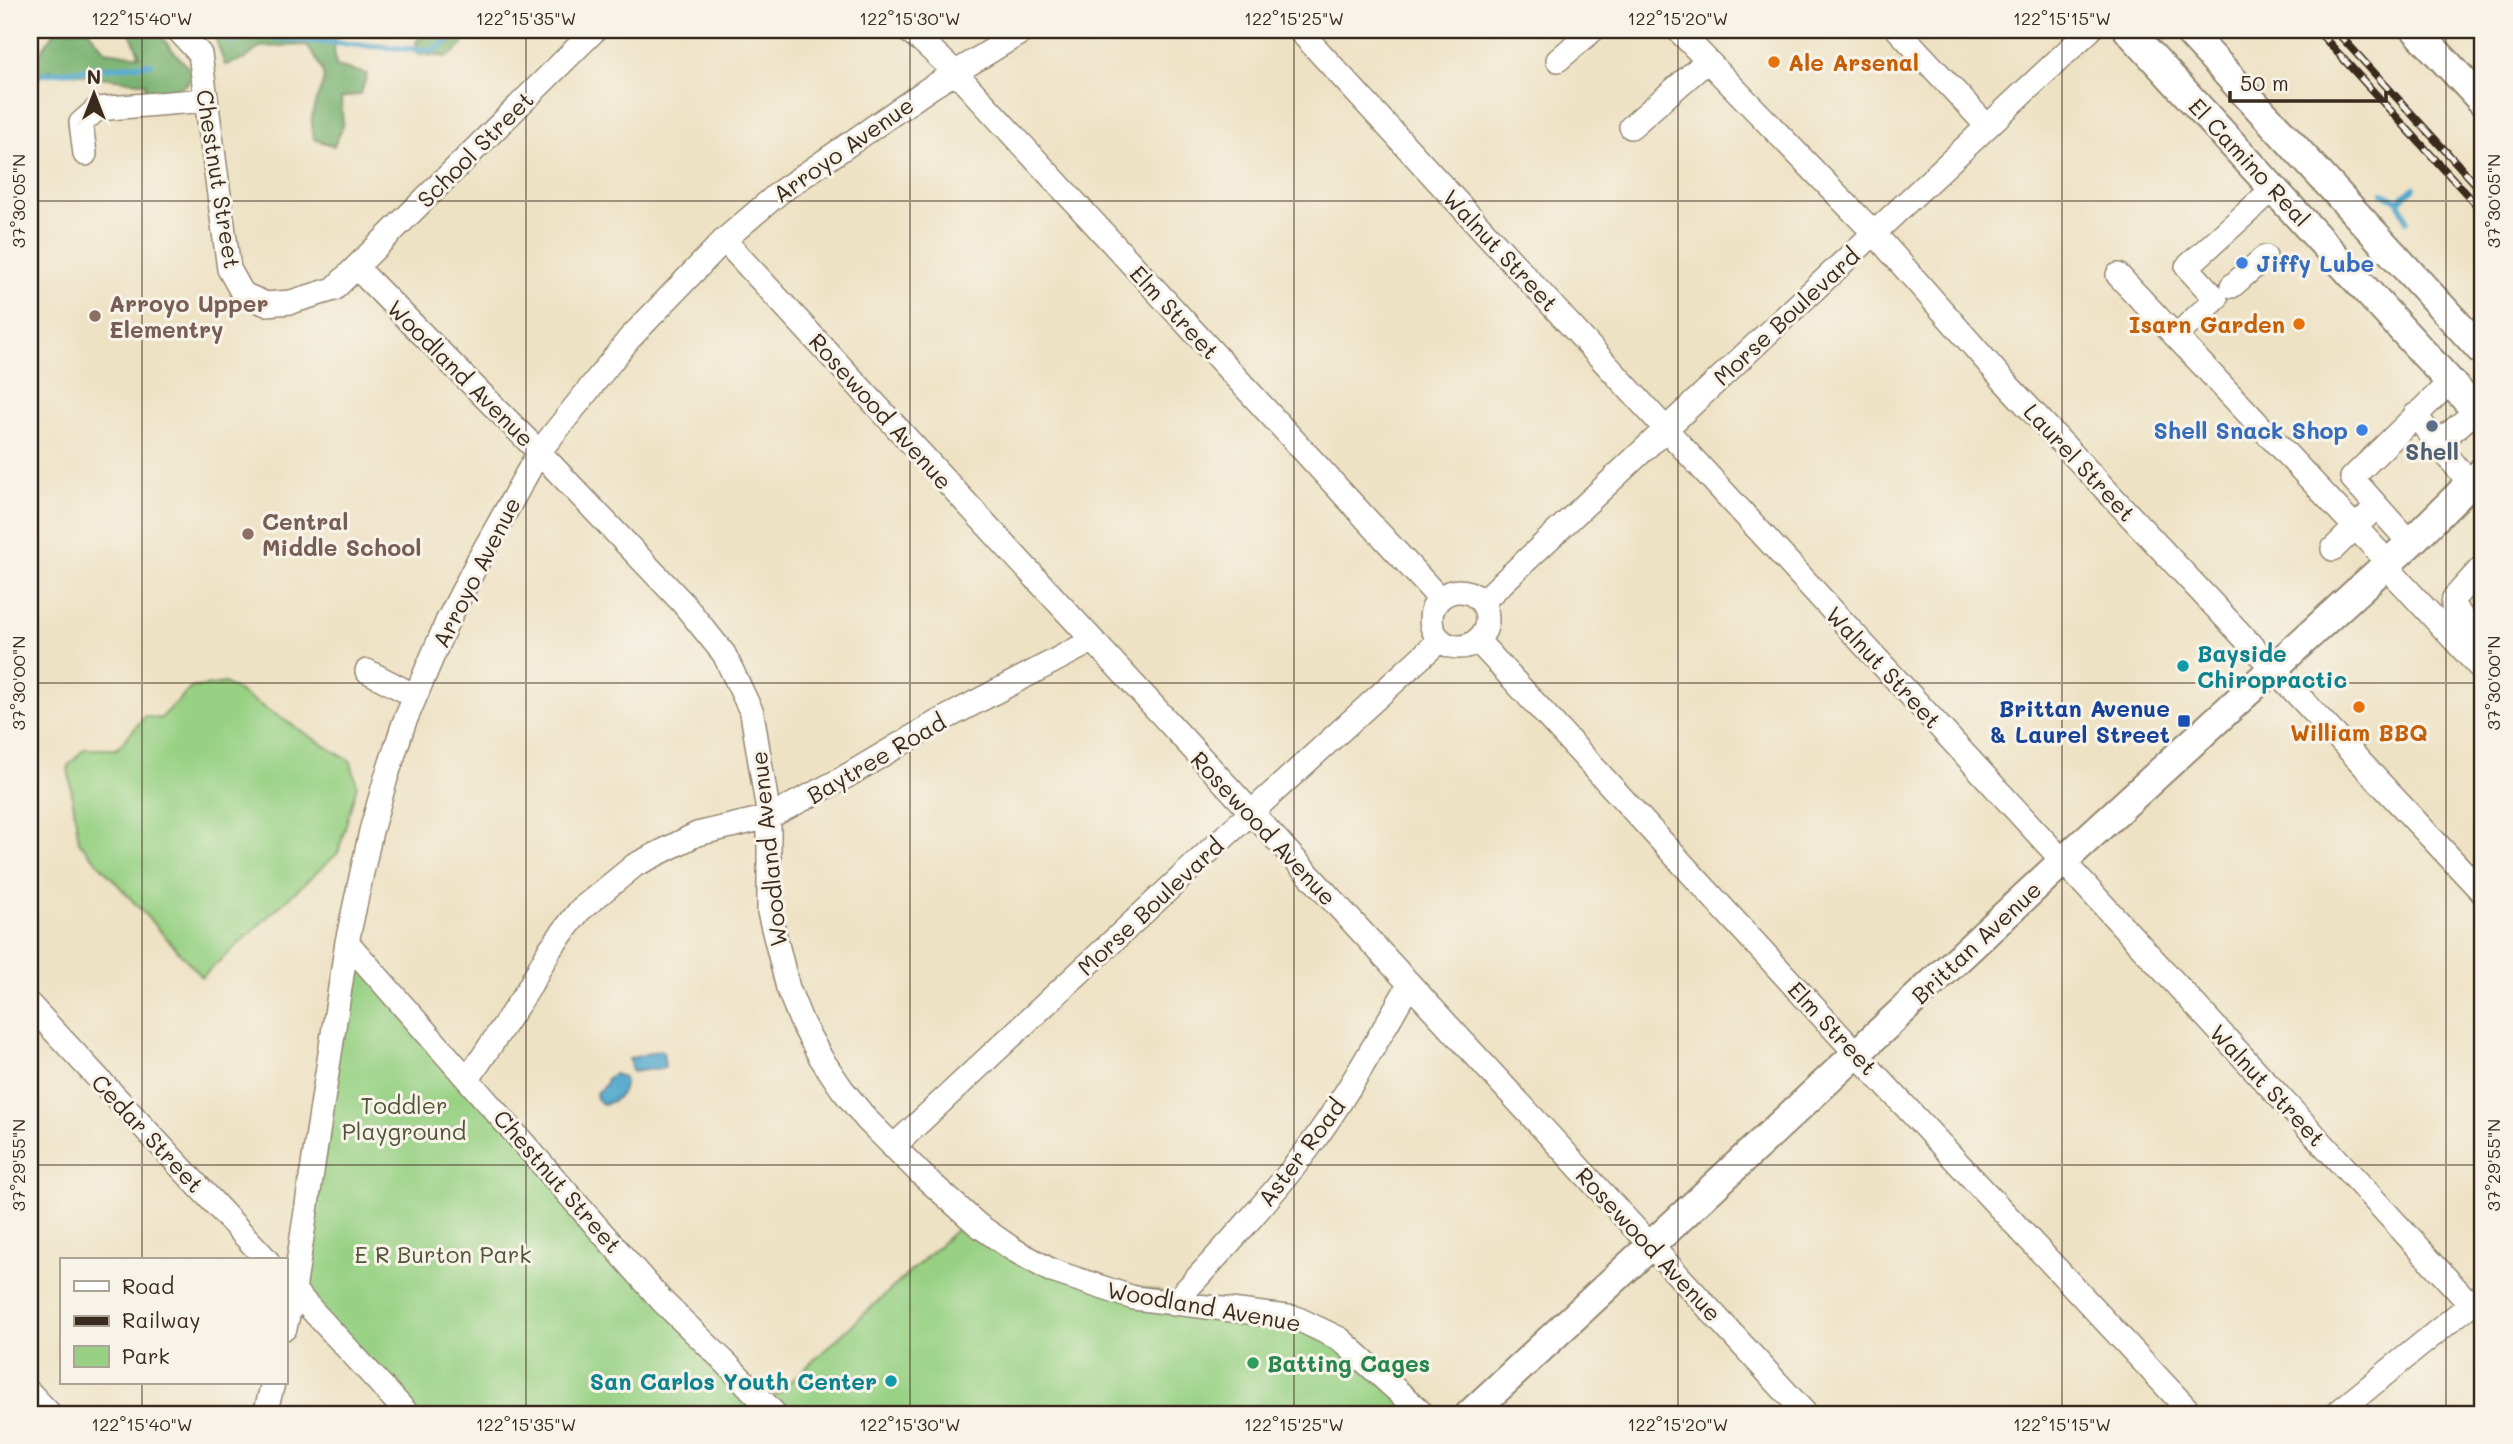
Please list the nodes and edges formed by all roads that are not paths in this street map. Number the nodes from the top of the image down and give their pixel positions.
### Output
1 (594, 30) edge
2 (907, 30) edge
3 (1025, 30) edge
4 (1299, 30) edge
5 (1593, 30) edge
6 (1678, 30) edge
7 (1898, 30) edge
8 (2090, 30) edge
9 (2128, 30) edge
10 (2187, 30) edge
11 (2416, 30) edge
12 (182, 31) edge
13 (1559, 60) dead end
14 (1707, 61) junction
15 (955, 72) junction
16 (206, 100) junction
17 (2483, 102) edge
18 (1987, 126) junction
19 (1632, 127) dead end
20 (85, 154) dead end
21 (2274, 188) junction
22 (1875, 234) junction
23 (724, 240) junction
24 (2265, 257) dead end
25 (356, 267) junction
26 (2118, 275) dead end
27 (2232, 286) dead end
28 (2176, 336) junction
29 (2483, 352) edge
30 (2450, 382) junction
31 (2415, 415) junction
32 (2480, 415) edge
33 (1665, 431) junction
34 (2438, 443) junction
35 (539, 452) junction
36 (2477, 478) edge
37 (2377, 506) junction
38 (2355, 527) junction
39 (2410, 542) junction
40 (2333, 549) dead end
41 (2387, 564) junction
42 (2483, 566) edge
43 (1439, 598) junction
44 (1482, 602) junction
45 (1440, 640) junction
46 (1478, 640) junction
47 (1092, 641) junction
48 (2483, 642) edge
49 (2273, 668) junction
50 (367, 671) dead end
51 (2483, 671) edge
52 (415, 696) junction
53 (1251, 813) junction
54 (769, 817) junction
55 (2063, 862) junction
56 (2483, 893) edge
57 (347, 942) junction
58 (1409, 985) junction
59 (30, 1005) edge
60 (1857, 1054) junction
61 (468, 1079) junction
62 (893, 1147) junction
63 (1650, 1245) junction
64 (265, 1258) edge
65 (290, 1285) edge
66 (2477, 1299) edge
67 (1173, 1304) junction
68 (287, 1311) edge
69 (273, 1384) edge
70 (30, 1393) edge
71 (768, 1411) edge
72 (50, 1414) edge
73 (265, 1414) edge
74 (408, 1414) edge
75 (1423, 1414) edge
76 (1470, 1414) edge
77 (1805, 1414) edge
78 (2192, 1414) edge
79 (2336, 1414) edge

1 - 25 street, School Street
2 - 15 street, Elm Street
3 - 15 street, Arroyo Avenue
4 - 33 street, Walnut Street
5 - 13 street
6 - 14 street, Laurel Street
7 - 18 street
8 - 18 street, Morse Boulevard
9 - 21 main road, El Camino Real
10 - 29 main road, El Camino Real
11 - 17 main road
12 - 16 street, Chestnut Street
14 - 19 street
14 - 22 street, Laurel Street
15 - 23 street, Arroyo Avenue
15 - 43 street, Elm Street
16 - 20 street
16 - 25 street, Chestnut Street
18 - 22 street, Morse Boulevard
21 - 28 street
21 - 30 main road, El Camino Real
22 - 33 street, Morse Boulevard
22 - 49 street, Laurel Street
23 - 35 street, Arroyo Avenue
23 - 47 street, Rosewood Avenue
24 - 27 street
25 - 35 street, Woodland Avenue
26 - 28 street
28 - 38 street
30 - 31 street
30 - 32 main road, El Camino Real
31 - 34 street
31 - 37 street
32 - 34 street
33 - 44 street, Morse Boulevard
33 - 55 street, Walnut Street
34 - 36 street
35 - 52 street, Arroyo Avenue
35 - 54 street, Woodland Avenue
36 - 39 main road, Brittan Avenue
37 - 38 street
37 - 39 street
38 - 40 street
38 - 41 street
39 - 41 main road, Brittan Avenue
41 - 49 main road, Brittan Avenue
41 - 51 street
42 - 48 street
43 - 44 street
43 - 45 street
44 - 46 street
45 - 46 street
45 - 53 street, Morse Boulevard
46 - 60 street, Elm Street
47 - 53 street, Rosewood Avenue
47 - 54 street, Baytree Road
49 - 55 main road, Brittan Avenue
49 - 56 street, Laurel Street
50 - 52 street
52 - 57 street, Arroyo Avenue
53 - 58 street, Rosewood Avenue
53 - 62 street, Morse Boulevard
54 - 61 street, Baytree Road
54 - 62 street, Woodland Avenue
55 - 60 main road, Brittan Avenue
55 - 66 street, Walnut Street
57 - 61 street, Chestnut Street
57 - 65 street, Arroyo Avenue
58 - 63 street, Rosewood Avenue
58 - 67 street, Aster Road
59 - 64 street, Cedar Street
60 - 63 main road, Brittan Avenue
60 - 78 street, Elm Street
61 - 71 street, Chestnut Street
62 - 67 street, Woodland Avenue
63 - 76 main road, Brittan Avenue
63 - 77 street, Rosewood Avenue
65 - 68 street, Arroyo Avenue
65 - 74 street
66 - 79 street
67 - 75 street, Woodland Avenue
69 - 73 street
70 - 72 street

